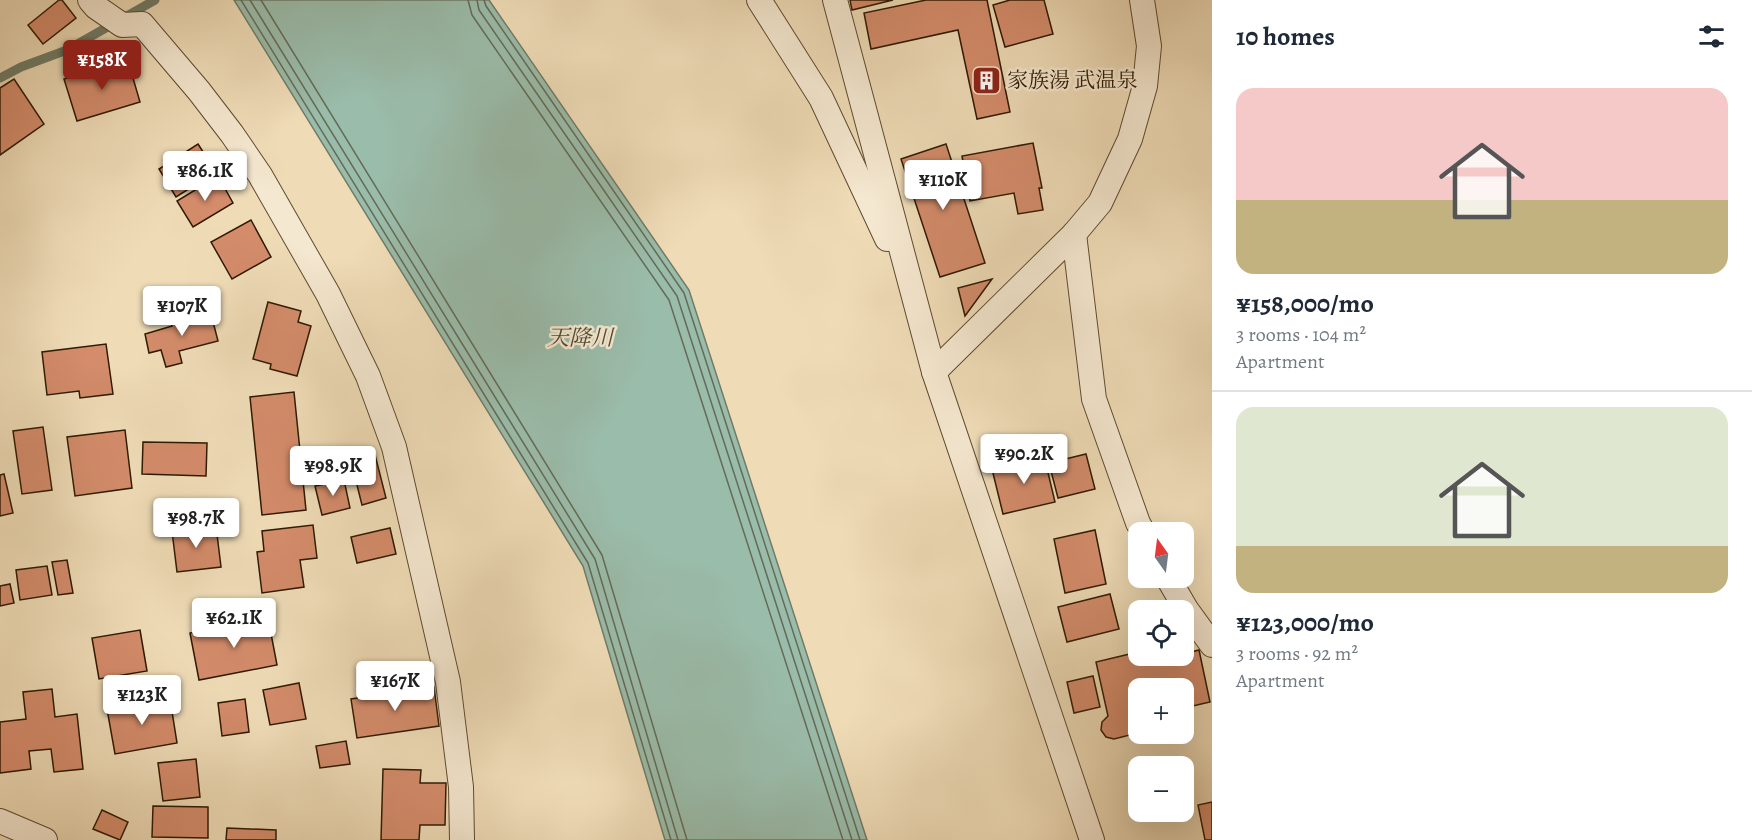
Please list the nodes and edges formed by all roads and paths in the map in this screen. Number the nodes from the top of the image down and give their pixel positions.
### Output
1 (759, 0) edge
2 (835, 0) edge
3 (1142, 0) edge
4 (93, 4) edge
5 (1074, 234) junction
6 (914, 296) junction
7 (934, 372) junction
8 (1138, 522) edge
9 (1174, 588) edge
10 (1212, 645) edge
11 (0, 821) edge
12 (45, 840) edge
13 (462, 840) edge
14 (1092, 840) edge

1 - 6 street
2 - 6 street
3 - 5 street
4 - 13 street
5 - 7 street
5 - 8 street
6 - 7 street
7 - 14 street
9 - 10 street
11 - 12 street

